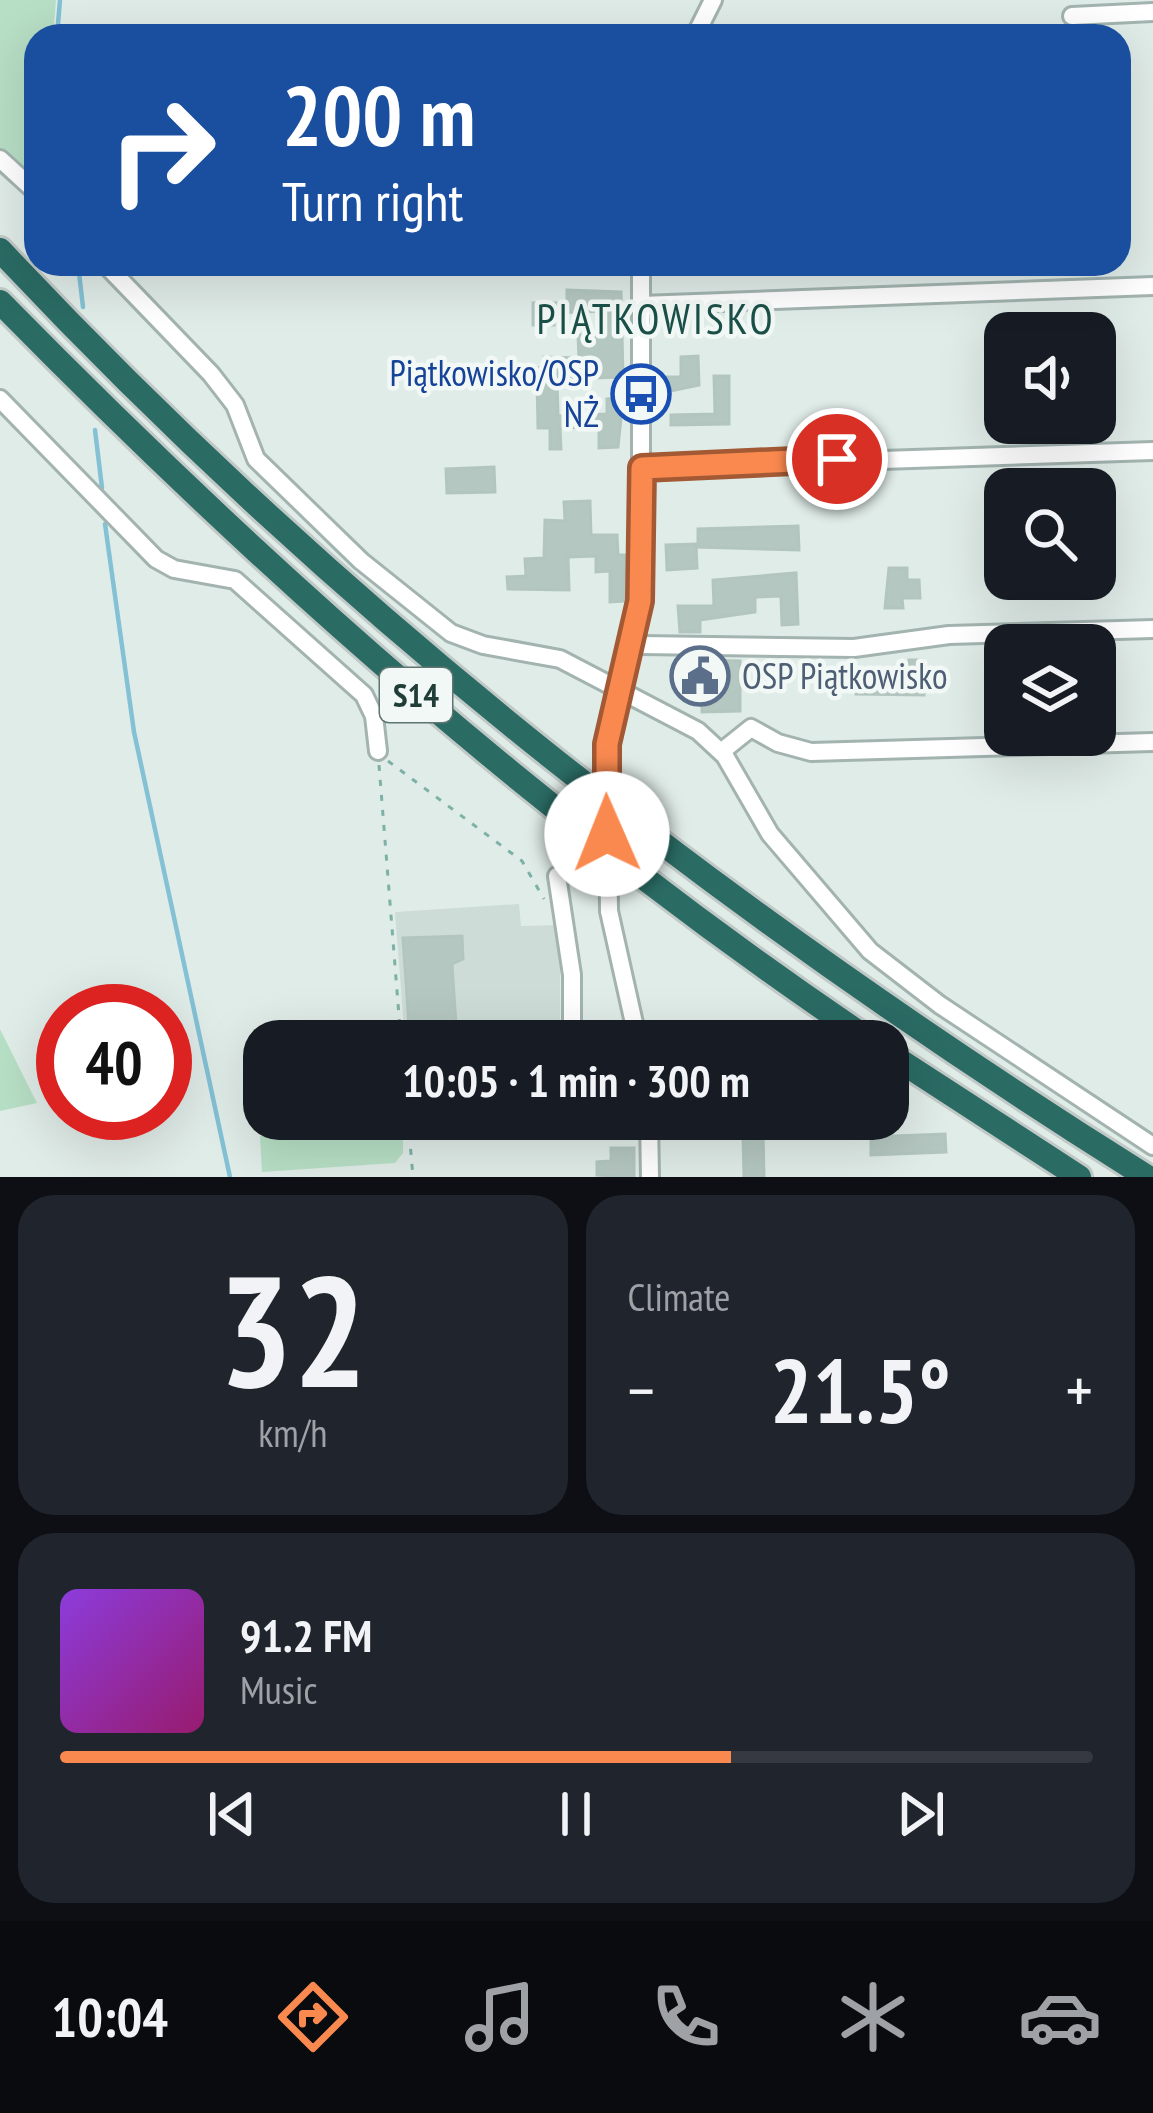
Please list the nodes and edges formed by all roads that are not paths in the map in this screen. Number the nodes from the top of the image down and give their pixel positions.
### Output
1 (1153, 12) edge
2 (1072, 16) dead end
3 (0, 159) edge
4 (24, 181) edge
5 (0, 250) edge
6 (24, 274) edge
7 (26, 276) edge
8 (117, 276) edge
9 (641, 276) edge
10 (1153, 286) edge
11 (0, 302) edge
12 (641, 305) junction
13 (0, 399) edge
14 (1153, 451) edge
15 (642, 468) junction
16 (1153, 629) edge
17 (640, 645) dead end
18 (618, 686) junction
19 (1153, 742) edge
20 (378, 751) road end
21 (722, 752) junction
22 (557, 876) dead end
23 (571, 1020) edge
24 (633, 1020) edge
25 (841, 1020) edge
26 (909, 1067) edge
27 (649, 1140) edge
28 (1153, 1146) edge
29 (650, 1177) edge
30 (1079, 1177) edge
31 (1147, 1177) edge

1 - 2 street
3 - 4 street
5 - 6 highway, S14
7 - 31 highway, S14
8 - 18 street
9 - 12 street
10 - 12 street
11 - 25 highway, S14
12 - 15 street
13 - 20 street
14 - 15 street
15 - 18 street
16 - 17 street
18 - 21 street
18 - 24 street, bridge
19 - 21 street
21 - 28 street
22 - 23 street
26 - 30 highway
27 - 29 street

